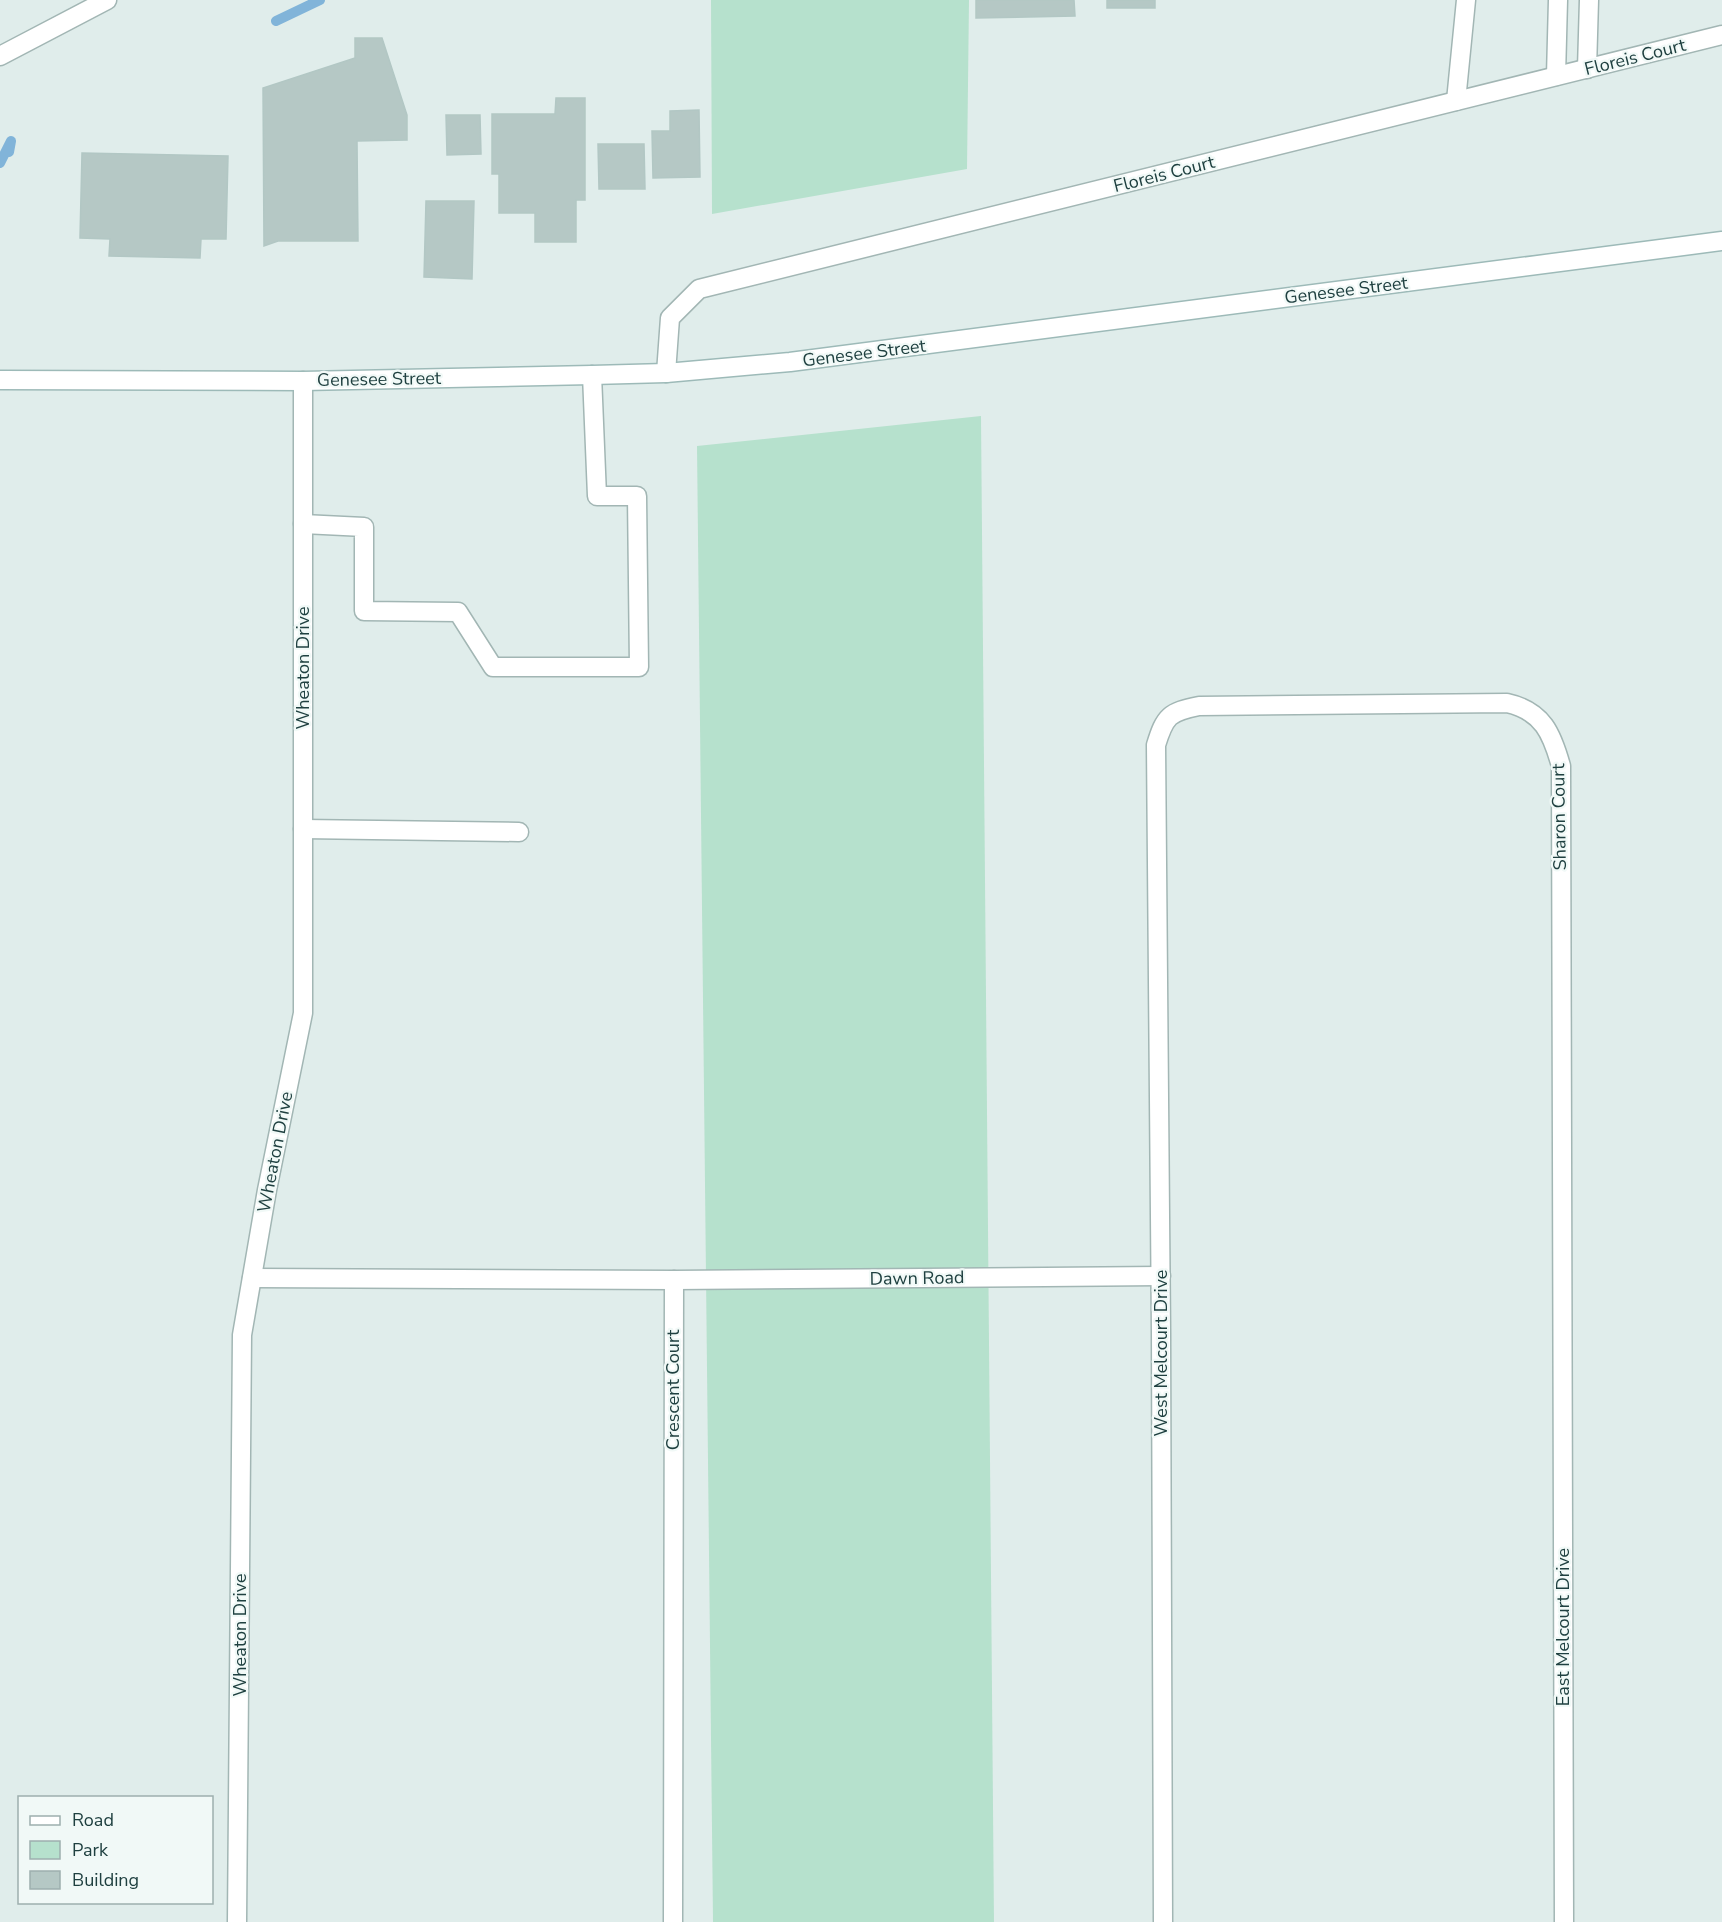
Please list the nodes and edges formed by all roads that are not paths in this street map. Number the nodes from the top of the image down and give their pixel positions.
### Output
1 (108, 0) edge
2 (1466, 0) edge
3 (1558, 0) edge
4 (1589, 0) edge
5 (1722, 35) edge
6 (0, 56) edge
7 (1587, 69) junction
8 (1556, 76) junction
9 (1456, 101) junction
10 (1722, 241) edge
11 (666, 374) junction
12 (592, 375) junction
13 (0, 380) edge
14 (303, 381) junction
15 (303, 524) junction
16 (1156, 784) joint
17 (303, 829) junction
18 (519, 832) dead end
19 (1161, 1276) junction
20 (252, 1278) junction
21 (674, 1280) junction
22 (1562, 1332) joint
23 (237, 1922) edge
24 (673, 1922) edge
25 (1163, 1922) edge
26 (1564, 1922) edge

1 - 6 street
2 - 9 street
3 - 8 street
4 - 7 street
5 - 7 street, Floreis Court
7 - 8 street, Floreis Court
8 - 9 street, Floreis Court
9 - 11 street, Floreis Court
10 - 11 street, Genesee Street
11 - 12 street, Genesee Street
12 - 14 street, Genesee Street
12 - 15 street
13 - 14 street, Genesee Street
14 - 15 street, Wheaton Drive
15 - 17 street, Wheaton Drive
16 - 19 street, West Melcourt Drive
16 - 22 street, Sharon Court
17 - 18 street
17 - 20 street, Wheaton Drive
19 - 21 street, Dawn Road
19 - 25 street, West Melcourt Drive
20 - 21 street
20 - 23 street, Wheaton Drive
21 - 24 street, Crescent Court
22 - 26 street, East Melcourt Drive

